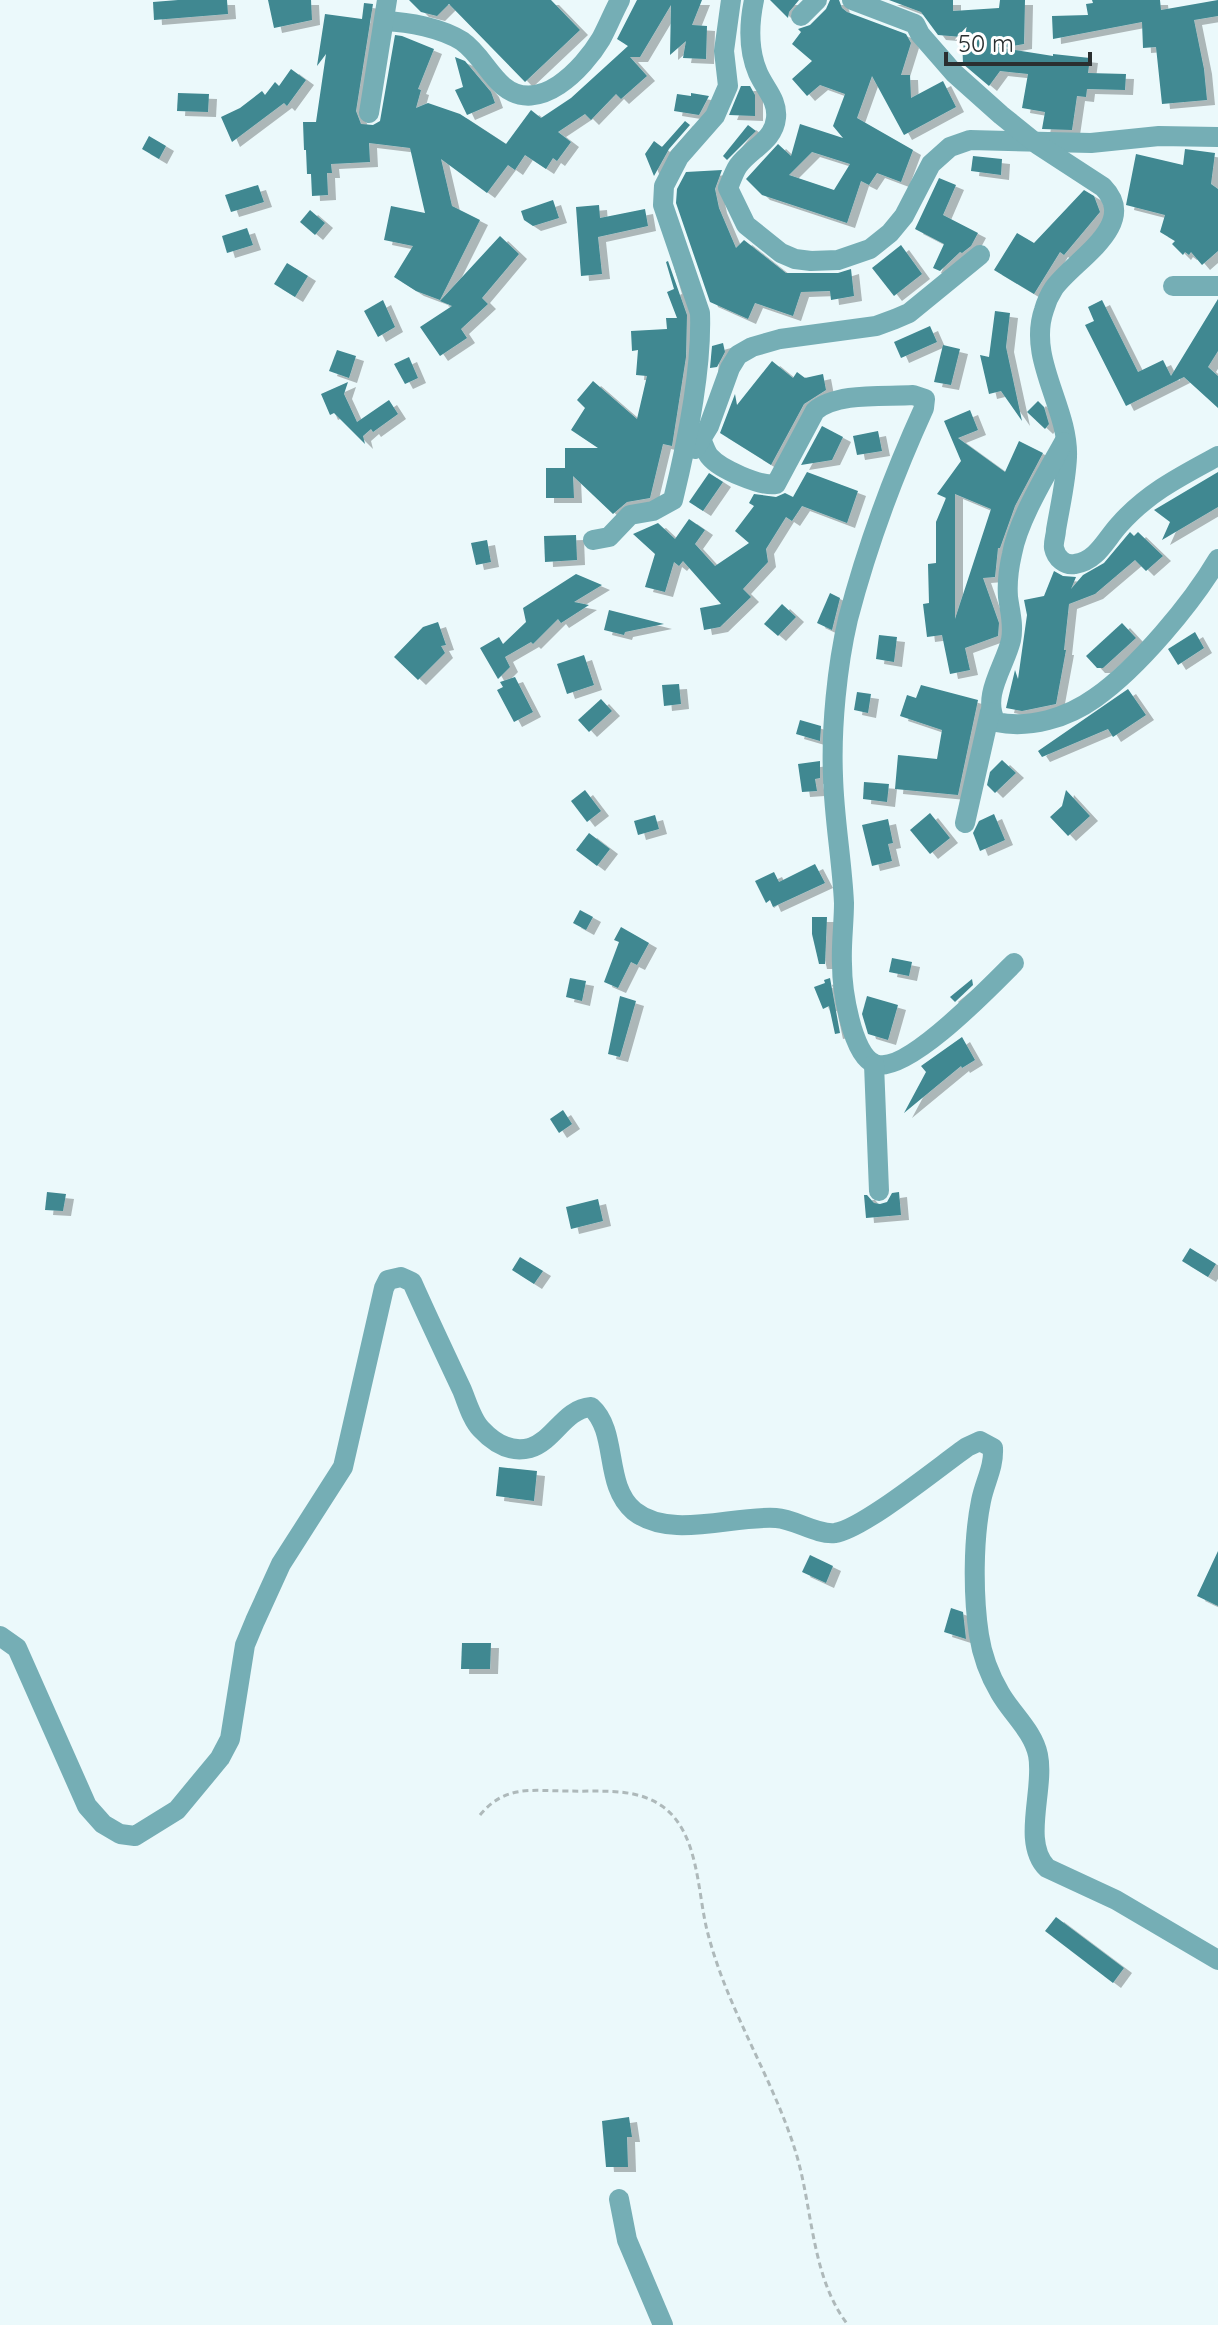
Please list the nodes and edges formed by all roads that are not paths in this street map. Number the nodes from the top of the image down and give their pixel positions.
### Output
1 (387, 0) edge
2 (620, 0) edge
3 (731, 0) edge
4 (754, 0) edge
5 (817, 0) edge
6 (852, 0) edge
7 (801, 16) dead end
8 (385, 21) junction
9 (369, 113) dead end
10 (1218, 137) edge
11 (1037, 144) junction
12 (980, 255) dead end
13 (1173, 286) dead end
14 (1218, 286) edge
15 (701, 439) junction
16 (1066, 439) junction
17 (1218, 456) edge
18 (679, 471) junction
19 (593, 540) dead end
20 (1218, 559) edge
21 (990, 712) junction
22 (965, 823) dead end
23 (1014, 963) dead end
24 (874, 1064) junction
25 (879, 1191) dead end
26 (0, 1636) edge
27 (1218, 1960) edge
28 (619, 2199) dead end
29 (663, 2325) edge

1 - 8 street
2 - 8 street
3 - 18 street
4 - 11 street
5 - 7 street
6 - 11 street
8 - 9 street
10 - 11 street
11 - 16 street
12 - 15 street
13 - 14 street
15 - 18 street
15 - 24 street
16 - 17 street
16 - 21 street
18 - 19 street
20 - 21 street
21 - 22 street
23 - 24 street
24 - 25 street
26 - 27 street
28 - 29 street

